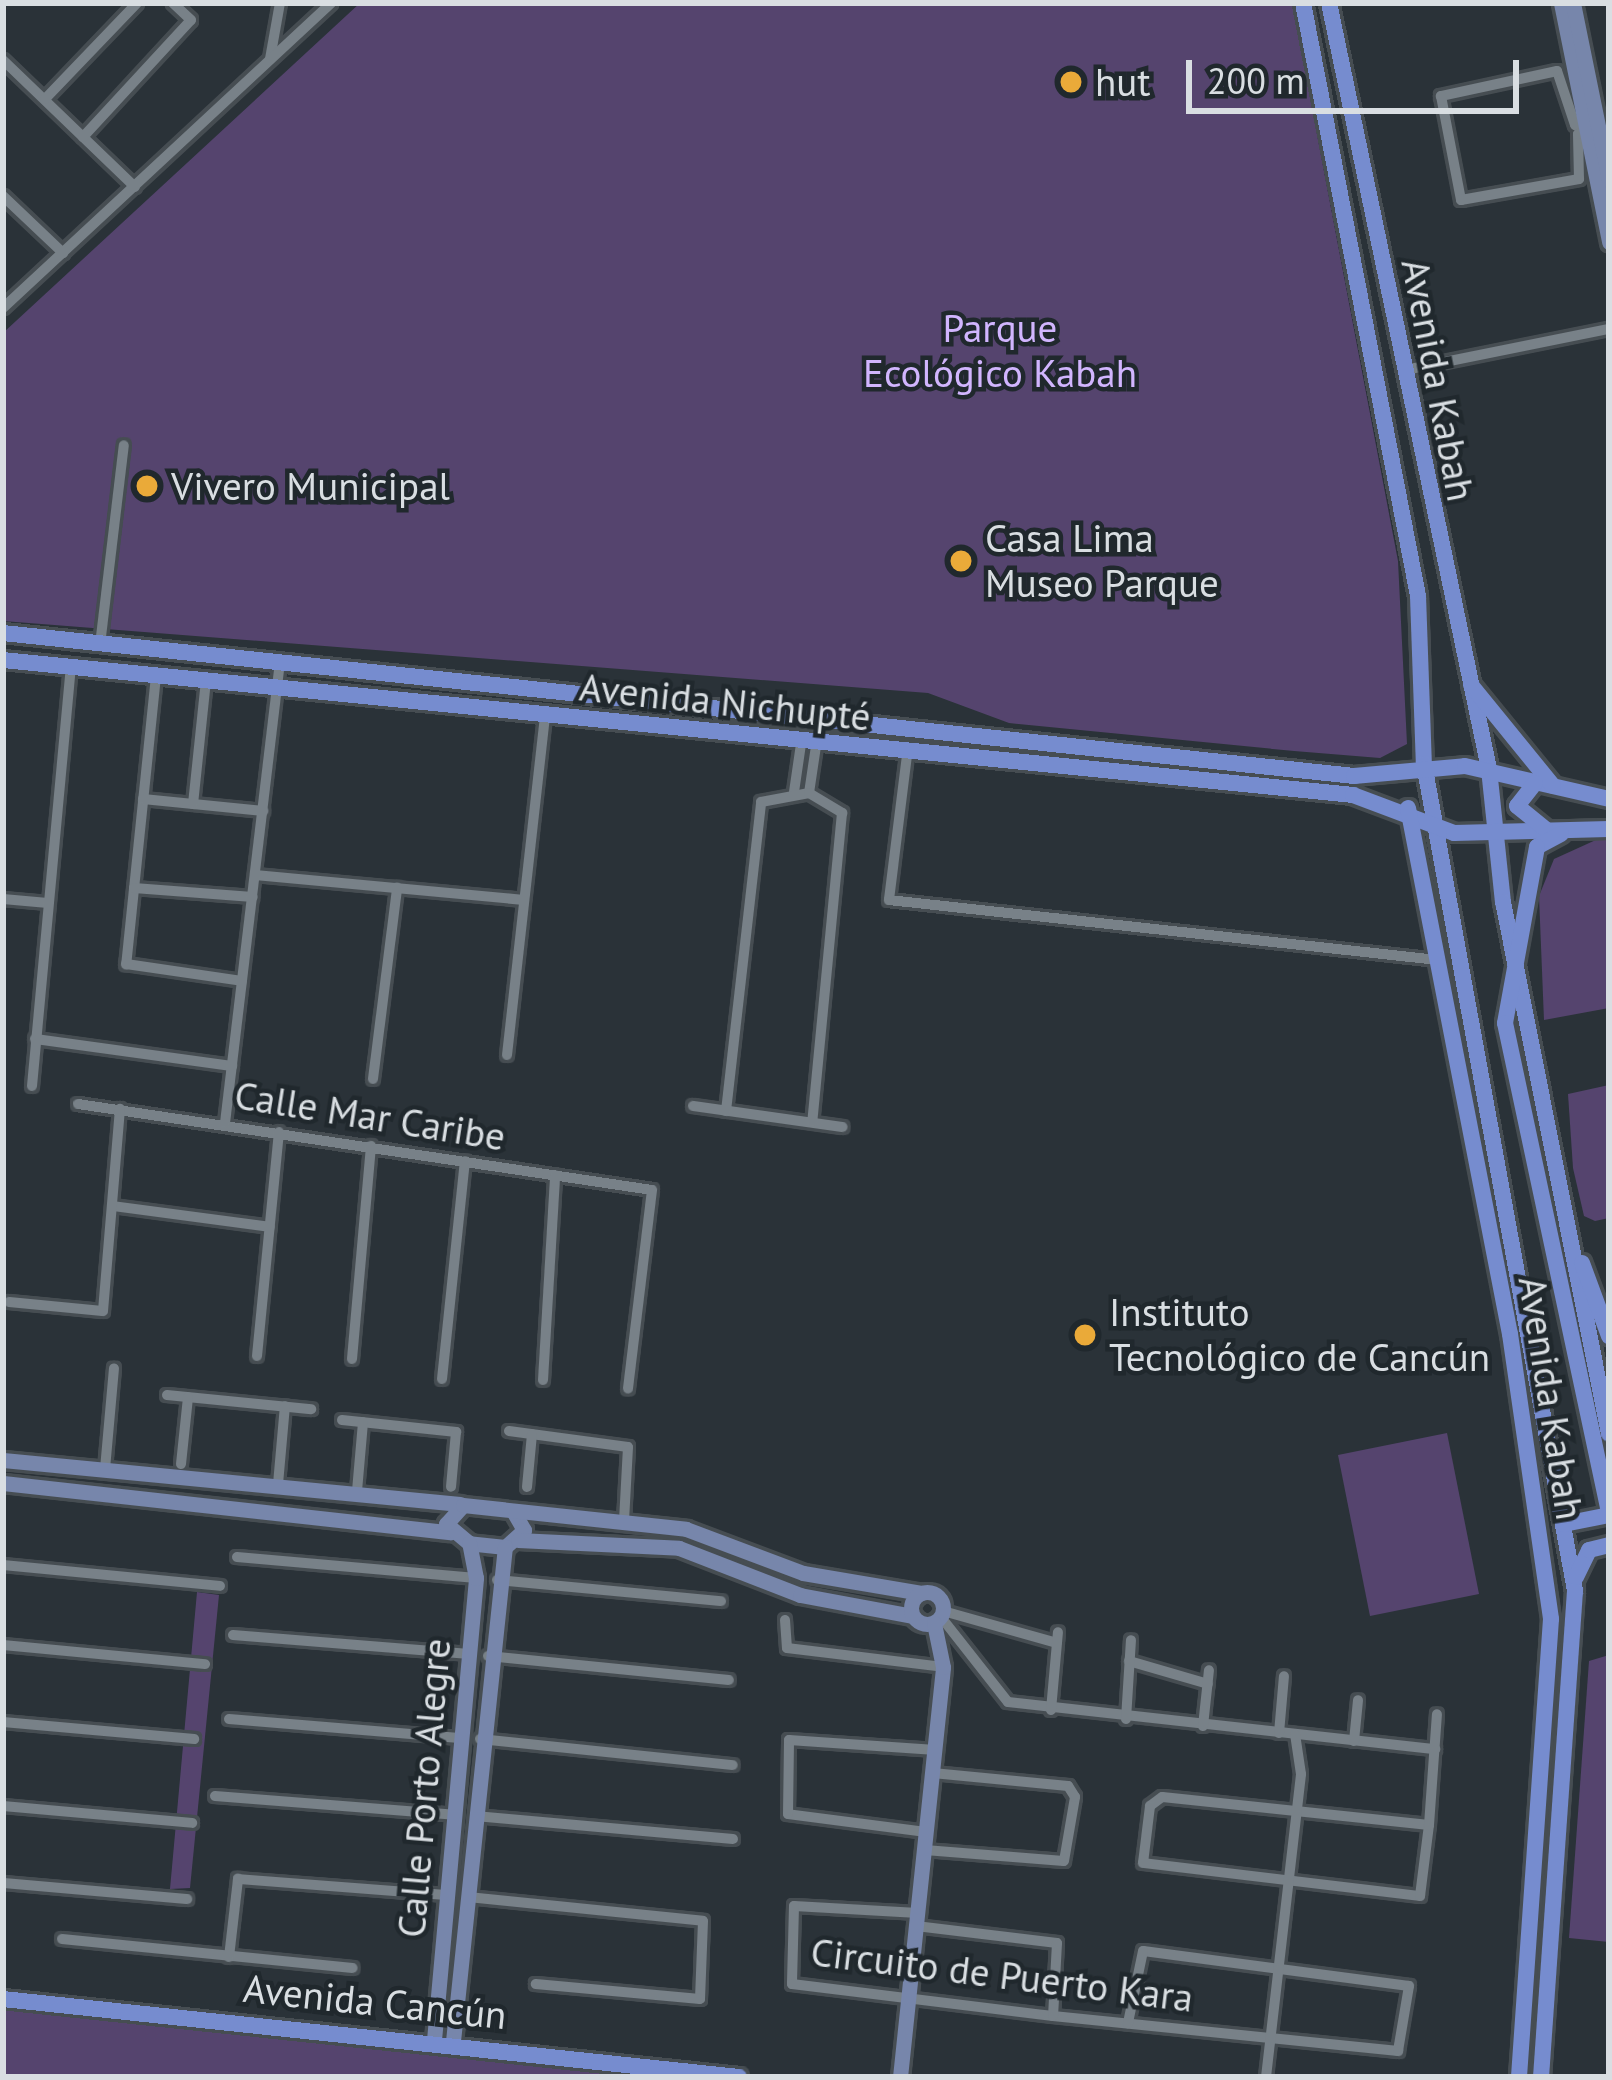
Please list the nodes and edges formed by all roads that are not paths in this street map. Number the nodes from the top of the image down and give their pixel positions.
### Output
1 (137, 3) edge
2 (173, 3) edge
3 (280, 3) edge
4 (331, 3) edge
5 (1303, 3) edge
6 (1329, 3) edge
7 (1341, 3) edge
8 (1562, 3) edge
9 (1573, 3) edge
10 (3, 60) edge
11 (270, 61) junction
12 (1582, 74) junction
13 (1345, 79) junction
14 (45, 100) junction
15 (1583, 126) junction
16 (83, 137) junction
17 (1609, 180) edge
18 (135, 187) junction
19 (3, 196) edge
20 (1609, 242) edge
21 (63, 253) junction
22 (3, 308) edge
23 (1609, 329) edge
24 (1402, 371) junction
25 (124, 445) dead end
26 (3, 633) edge
27 (100, 645) junction
28 (3, 660) edge
29 (71, 667) junction
30 (279, 668) junction
31 (156, 676) junction
32 (206, 680) junction
33 (1470, 684) junction
34 (278, 688) junction
35 (544, 716) junction
36 (635, 717) junction
37 (808, 745) junction
38 (907, 755) junction
39 (1424, 764) junction
40 (1489, 769) junction
41 (1354, 776) junction
42 (1535, 783) junction
43 (1558, 791) junction
44 (794, 792) junction
45 (809, 793) junction
46 (1353, 795) junction
47 (143, 799) junction
48 (1609, 799) edge
49 (193, 804) junction
50 (1408, 808) junction
51 (263, 811) junction
52 (1434, 827) junction
53 (1576, 829) junction
54 (1609, 829) edge
55 (1550, 830) junction
56 (1492, 833) junction
57 (255, 875) junction
58 (134, 888) junction
59 (397, 888) junction
60 (253, 897) junction
61 (3, 899) edge
62 (524, 900) junction
63 (48, 903) junction
64 (1454, 937) junction
65 (1517, 953) junction
66 (1439, 960) junction
67 (242, 981) junction
68 (1444, 986) junction
69 (35, 1039) junction
70 (507, 1055) dead end
71 (232, 1066) junction
72 (373, 1079) dead end
73 (32, 1086) dead end
74 (78, 1104) dead end
75 (692, 1106) dead end
76 (121, 1109) junction
77 (726, 1111) junction
78 (812, 1122) junction
79 (225, 1123) junction
80 (843, 1126) dead end
81 (279, 1132) junction
82 (371, 1146) junction
83 (465, 1161) junction
84 (555, 1175) junction
85 (1559, 1197) junction
86 (113, 1206) junction
87 (270, 1227) junction
88 (9, 1302) dead end
89 (1510, 1334) junction
90 (1609, 1334) edge
91 (257, 1356) dead end
92 (352, 1359) dead end
93 (114, 1368) dead end
94 (1537, 1374) junction
95 (442, 1379) dead end
96 (543, 1380) dead end
97 (628, 1389) dead end
98 (166, 1395) dead end
99 (188, 1397) junction
100 (285, 1406) junction
101 (311, 1409) dead end
102 (342, 1420) dead end
103 (363, 1422) junction
104 (509, 1431) dead end
105 (532, 1434) junction
106 (1609, 1434) edge
107 (3, 1460) edge
108 (181, 1464) dead end
109 (105, 1468) junction
110 (3, 1483) edge
111 (278, 1484) junction
112 (451, 1486) dead end
113 (526, 1487) dead end
114 (356, 1490) junction
115 (463, 1505) junction
116 (513, 1511) junction
117 (1609, 1513) edge
118 (624, 1522) junction
119 (1564, 1523) junction
120 (450, 1532) junction
121 (469, 1543) junction
122 (511, 1544) junction
123 (1609, 1544) edge
124 (237, 1557) dead end
125 (3, 1565) edge
126 (476, 1578) junction
127 (495, 1580) junction
128 (847, 1583) junction
129 (220, 1586) dead end
130 (1575, 1591) junction
131 (921, 1593) junction
132 (721, 1601) dead end
133 (844, 1606) junction
134 (912, 1616) junction
135 (939, 1617) junction
136 (785, 1620) dead end
137 (233, 1635) dead end
138 (1131, 1640) dead end
139 (1575, 1640) junction
140 (3, 1645) edge
141 (469, 1654) junction
142 (488, 1656) junction
143 (1129, 1661) junction
144 (205, 1664) dead end
145 (943, 1667) junction
146 (1284, 1676) dead end
147 (729, 1680) dead end
148 (1551, 1686) junction
149 (1358, 1700) dead end
150 (1051, 1710) junction
151 (1437, 1714) dead end
152 (229, 1719) dead end
153 (1126, 1719) junction
154 (3, 1722) edge
155 (1203, 1726) junction
156 (1279, 1733) junction
157 (1295, 1735) junction
158 (194, 1738) dead end
159 (462, 1738) junction
160 (480, 1739) junction
161 (1354, 1741) junction
162 (1435, 1749) junction
163 (936, 1750) junction
164 (733, 1765) dead end
165 (933, 1773) junction
166 (215, 1796) dead end
167 (3, 1806) edge
168 (1296, 1811) junction
169 (454, 1815) junction
170 (475, 1816) junction
171 (192, 1823) dead end
172 (1429, 1825) junction
173 (1562, 1833) junction
174 (733, 1839) dead end
175 (926, 1841) junction
176 (3, 1883) edge
177 (1288, 1886) junction
178 (448, 1895) junction
179 (467, 1897) junction
180 (187, 1899) dead end
181 (917, 1919) junction
182 (1531, 1931) junction
183 (62, 1939) dead end
184 (229, 1957) junction
185 (1280, 1966) junction
186 (353, 1968) dead end
187 (536, 1984) dead end
188 (3, 1999) edge
189 (908, 2000) junction
190 (1053, 2016) junction
191 (1128, 2023) junction
192 (1270, 2038) junction
193 (443, 2041) junction
194 (739, 2077) edge
195 (900, 2077) edge
196 (1266, 2077) edge
197 (1519, 2077) edge
198 (1541, 2077) edge

1 - 14 street
2 - 16 street
3 - 11 street
4 - 11 street
5 - 39 main road, Avenida Kabah
6 - 13 main road, Avenida Kabah
7 - 13 main road
8 - 12 street
9 - 12 street
10 - 14 street
11 - 18 street
12 - 15 street
12 - 17 street
13 - 24 main road, Avenida Kabah
14 - 16 street
15 - 15 street
15 - 20 street
16 - 18 street
18 - 21 street
19 - 21 street
21 - 22 street
23 - 24 street
24 - 33 main road, Avenida Kabah
25 - 27 street
26 - 27 main road, Avenida Nichupté
27 - 30 main road, Avenida Nichupté
28 - 29 main road, Avenida Nichupté
29 - 31 main road, Avenida Nichupté
29 - 63 street
30 - 34 street
30 - 36 main road, Avenida Nichupté
31 - 32 main road, Avenida Nichupté
31 - 47 street
32 - 34 main road, Avenida Nichupté
32 - 49 street
33 - 40 main road, Avenida Kabah
33 - 43 main road
34 - 35 main road, Avenida Nichupté
34 - 51 street
35 - 36 main road, Avenida Nichupté
35 - 62 street
36 - 37 main road, Avenida Nichupté
36 - 41 main road, Avenida Nichupté
37 - 38 main road, Avenida Nichupté
37 - 44 street
37 - 45 street
38 - 46 main road, Avenida Nichupté
38 - 66 street
39 - 40 main road, Avenida Nichupté
39 - 41 main road, Avenida Nichupté
39 - 52 main road, Avenida Kabah
40 - 42 main road
40 - 56 main road, Avenida Kabah
41 - 46 main road
42 - 43 main road
42 - 55 main road
43 - 48 main road
44 - 45 street
44 - 77 street
45 - 78 street
46 - 50 main road, Avenida Nichupté
47 - 49 street
47 - 58 street
49 - 51 street
50 - 52 main road, Avenida Nichupté
50 - 66 main road, Avenida Kabah
51 - 57 street
52 - 56 main road
52 - 64 main road, Avenida Kabah
53 - 54 main road
53 - 55 main road
53 - 65 main road
55 - 56 main road
56 - 65 main road, Avenida Kabah
57 - 59 street
57 - 60 street
58 - 60 street
58 - 67 street
59 - 62 street
59 - 72 street
60 - 67 street
61 - 63 street
62 - 70 street
63 - 69 street
64 - 68 main road
64 - 94 main road, Avenida Kabah
65 - 85 main road, Avenida Kabah
65 - 117 main road, Avenida Kabah
66 - 68 main road, Avenida Kabah
67 - 71 street
68 - 89 main road, Avenida Kabah
69 - 71 street
69 - 73 street
71 - 79 street
74 - 76 street, Calle Mar Caribe
75 - 77 street
76 - 79 street, Calle Mar Caribe
76 - 86 street
77 - 78 street
78 - 80 street
79 - 81 street, Calle Mar Caribe
81 - 82 street, Calle Mar Caribe
81 - 87 street
82 - 83 street, Calle Mar Caribe
82 - 92 street
83 - 84 street, Calle Mar Caribe
83 - 95 street
84 - 96 street
84 - 97 street, Calle Mar Caribe
85 - 90 main road
85 - 106 main road, Avenida Kabah
86 - 87 street
86 - 88 street
87 - 91 street
89 - 94 main road
89 - 148 main road, Avenida Kabah
93 - 109 street
94 - 119 main road, Avenida Kabah
98 - 99 street
99 - 100 street
99 - 108 street
100 - 101 street
100 - 111 street
102 - 103 street
103 - 112 street
103 - 114 street
104 - 105 street
105 - 113 street
105 - 118 street
107 - 109 street
109 - 111 street
110 - 120 street
111 - 114 street
114 - 115 street
115 - 116 street
115 - 120 street
116 - 118 street
116 - 122 street
117 - 119 main road
118 - 128 street
119 - 130 main road, Avenida Kabah
120 - 121 street
121 - 122 street
121 - 126 street, Calle Porto Alegre
122 - 127 street, Calle Porto Alegre
122 - 133 street
123 - 130 main road
124 - 126 street
125 - 129 street
126 - 127 street
126 - 141 street, Calle Porto Alegre
127 - 132 street
127 - 142 street, Calle Porto Alegre
128 - 131 street
128 - 133 street
130 - 139 main road, Avenida Kabah
131 - 134 street
131 - 135 street
133 - 134 street
134 - 135 street
135 - 145 street
135 - 150 street
135 - 150 street
136 - 145 street
137 - 141 street
138 - 143 street
139 - 148 main road
139 - 173 main road, Avenida Kabah
140 - 144 street
141 - 142 street
141 - 159 street, Calle Porto Alegre
142 - 147 street
142 - 160 street, Calle Porto Alegre
143 - 153 street
143 - 155 street
145 - 163 street
146 - 156 street
148 - 182 main road, Avenida Kabah
149 - 161 street
150 - 153 street
151 - 162 street
152 - 159 street
153 - 155 street
154 - 158 street
155 - 156 street
156 - 157 street
157 - 161 street
157 - 168 street
159 - 160 street
159 - 169 street, Calle Porto Alegre
160 - 164 street
160 - 170 street, Calle Porto Alegre
161 - 162 street
162 - 172 street
163 - 165 street
163 - 175 street
165 - 175 street
165 - 175 street
166 - 169 street
167 - 171 street
168 - 172 street
168 - 177 street
168 - 177 street
169 - 178 street, Calle Porto Alegre
170 - 174 street
170 - 179 street, Calle Porto Alegre
172 - 177 street
173 - 182 main road
173 - 198 main road, Avenida Kabah
175 - 181 street
176 - 180 street
177 - 185 street
178 - 179 street
178 - 184 street
178 - 193 street, Calle Porto Alegre
179 - 187 street
179 - 193 street, Calle Porto Alegre
181 - 189 street
181 - 189 street, Circuito de Puerto Kara
181 - 190 street
182 - 197 main road, Avenida Kabah
183 - 184 street
184 - 186 street
185 - 191 street
185 - 192 street
185 - 192 street, Circuito de Puerto Kara
188 - 193 main road, Avenida Cancún
189 - 190 street, Circuito de Puerto Kara
189 - 195 street
190 - 191 street, Circuito de Puerto Kara
191 - 192 street, Circuito de Puerto Kara
192 - 196 street
193 - 194 main road, Avenida Cancún

